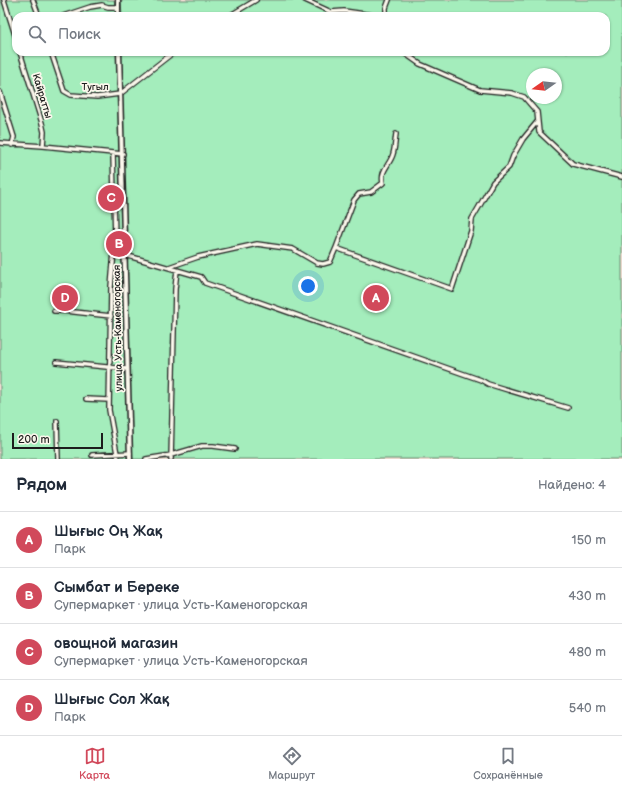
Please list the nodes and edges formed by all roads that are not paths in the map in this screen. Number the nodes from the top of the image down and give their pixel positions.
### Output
1 (4, 0) edge
2 (33, 0) edge
3 (118, 0) edge
4 (256, 0) edge
5 (305, 0) edge
6 (389, 0) edge
7 (118, 7) junction
8 (38, 12) edge
9 (76, 12) edge
10 (118, 12) edge
11 (236, 12) edge
12 (332, 12) edge
13 (332, 12) edge
14 (351, 12) edge
15 (386, 12) edge
16 (12, 25) edge
17 (21, 56) edge
18 (52, 56) edge
19 (119, 56) edge
20 (169, 56) edge
21 (409, 56) edge
22 (0, 92) edge
23 (120, 94) junction
24 (537, 122) junction
25 (396, 134) dead end
26 (0, 144) edge
27 (12, 145) junction
28 (43, 146) junction
29 (113, 153) junction
30 (122, 154) junction
31 (622, 177) edge
32 (336, 248) junction
33 (125, 255) junction
34 (169, 267) junction
35 (177, 270) junction
36 (54, 311) dead end
37 (111, 316) junction
38 (56, 362) dead end
39 (110, 367) junction
40 (127, 369) junction
41 (86, 399) dead end
42 (109, 400) junction
43 (568, 408) dead end
44 (57, 422) dead end
45 (235, 449) dead end
46 (130, 453) junction
47 (117, 454) junction
48 (92, 455) dead end
49 (171, 457) edge
50 (58, 459) edge
51 (118, 459) edge
52 (130, 459) edge
53 (146, 459) edge

1 - 16 street
2 - 8 street
3 - 7 street
4 - 11 street
5 - 13 street
6 - 15 street
7 - 9 street
7 - 10 street
12 - 14 street
17 - 28 street, Кайратты
18 - 23 street, Тугыл
19 - 23 street, улица Усть-Каменогорская
20 - 23 street
21 - 24 street
22 - 27 street
23 - 30 street, улица Усть-Каменогорская
24 - 31 street
24 - 32 street
25 - 32 street
26 - 27 street
27 - 28 street
28 - 29 street
29 - 30 street
29 - 37 street
30 - 33 street, улица Усть-Каменогорская
32 - 34 street
33 - 34 street
33 - 40 street, улица Усть-Каменогорская
34 - 35 street
35 - 43 street
35 - 49 street
36 - 37 street
37 - 39 street
38 - 39 street
39 - 40 street
39 - 42 street
40 - 46 street, улица Усть-Каменогорская
41 - 42 street
42 - 47 street
44 - 50 street
45 - 49 street
46 - 47 street
46 - 52 street, улица Усть-Каменогорская
47 - 48 street
47 - 51 street
49 - 53 street

